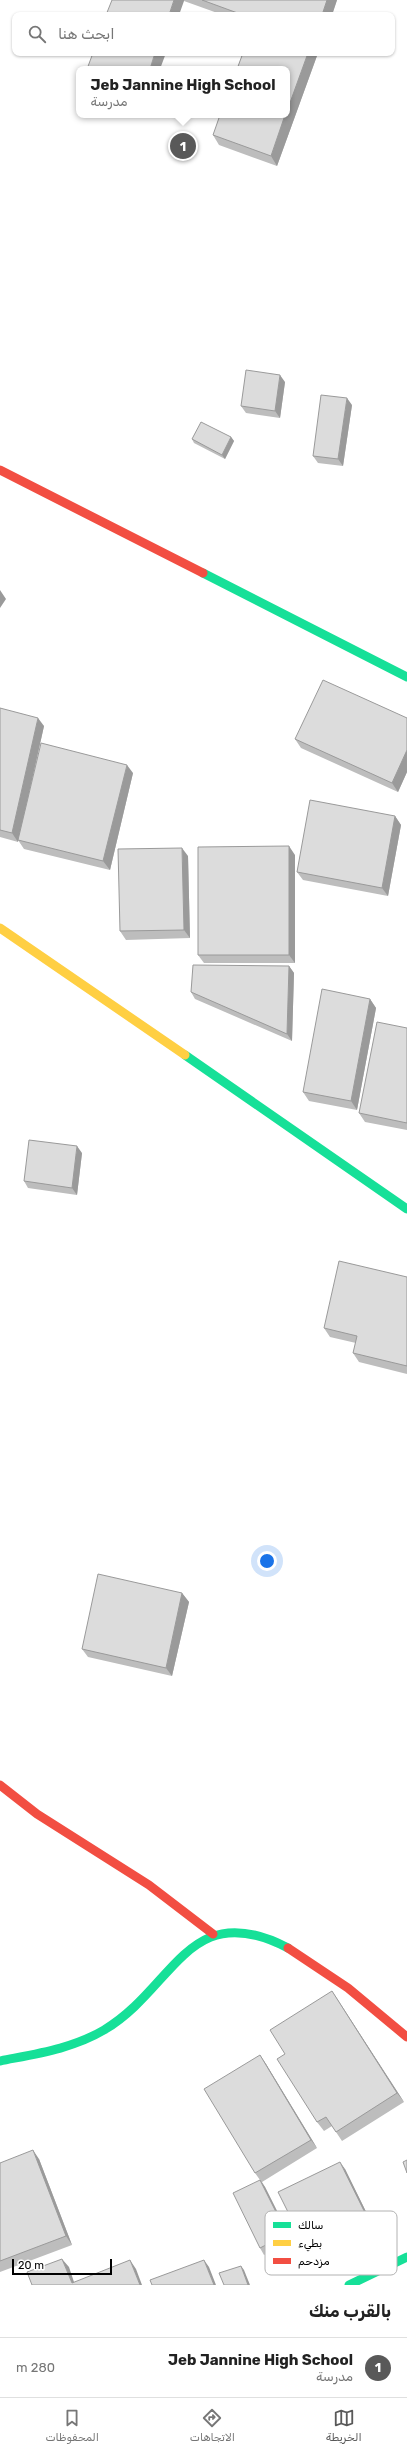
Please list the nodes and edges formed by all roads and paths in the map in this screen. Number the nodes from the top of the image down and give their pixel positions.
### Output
1 (0, 470) edge
2 (407, 677) edge
3 (0, 928) edge
4 (407, 1209) edge
5 (0, 1785) edge
6 (213, 1934) junction
7 (407, 2037) edge
8 (0, 2061) edge
9 (407, 2257) edge
10 (397, 2262) edge
11 (370, 2275) edge
12 (349, 2285) edge

1 - 2 street
3 - 4 street
5 - 6 street
6 - 7 street
6 - 8 street
9 - 10 street
11 - 12 street

